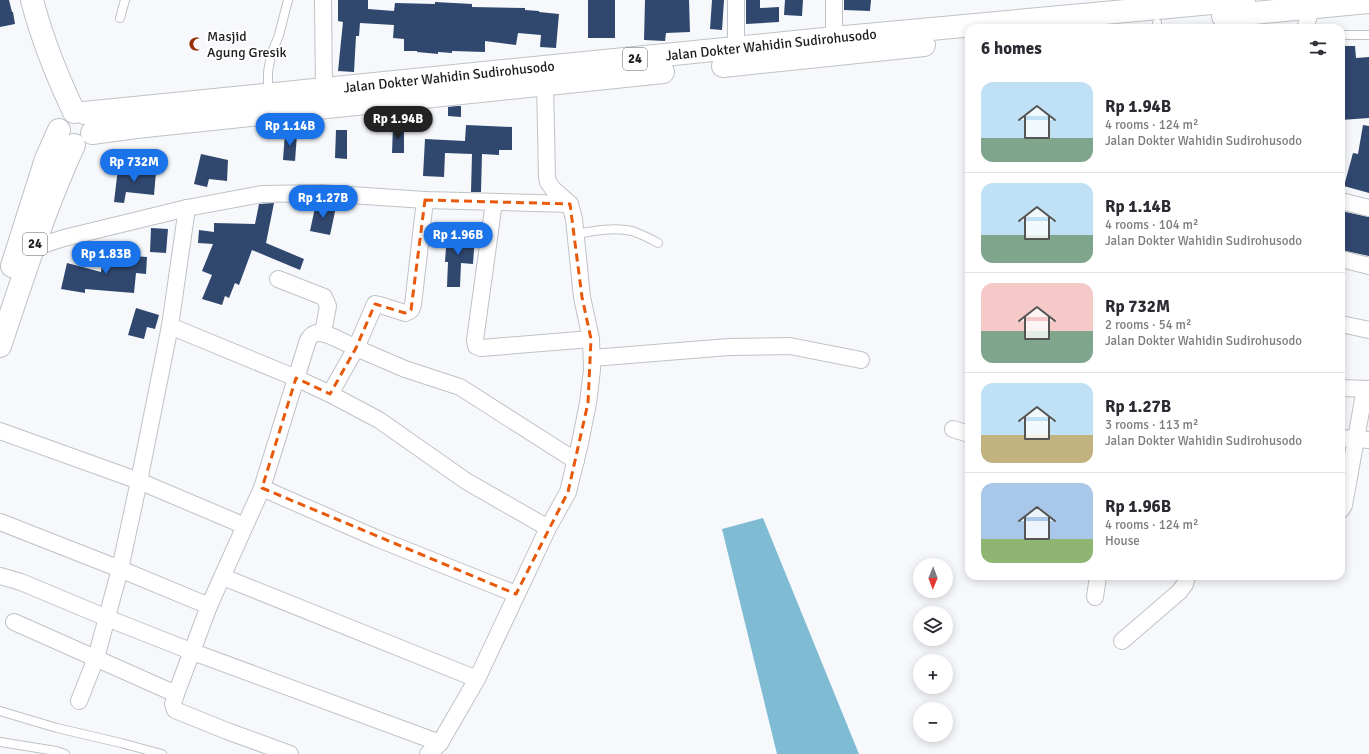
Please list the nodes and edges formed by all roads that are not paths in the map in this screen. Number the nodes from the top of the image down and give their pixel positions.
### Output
1 (32, 0) edge
2 (125, 0) edge
3 (288, 0) edge
4 (323, 0) edge
5 (736, 0) edge
6 (834, 0) edge
7 (1244, 0) edge
8 (1369, 2) edge
9 (1186, 6) edge
10 (1312, 7) junction
11 (120, 18) dead end
12 (988, 24) edge
13 (1166, 24) edge
14 (1306, 24) edge
15 (965, 26) edge
16 (1369, 34) edge
17 (1345, 35) edge
18 (834, 38) junction
19 (965, 41) edge
20 (736, 49) junction
21 (545, 83) junction
22 (324, 90) junction
23 (268, 96) junction
24 (74, 125) junction
25 (424, 200) junction
26 (494, 202) junction
27 (1345, 202) edge
28 (570, 204) junction
29 (187, 208) junction
30 (1369, 208) edge
31 (576, 234) junction
32 (658, 242) dead end
33 (33, 248) junction
34 (1345, 260) edge
35 (1369, 266) edge
36 (278, 279) dead end
37 (0, 303) edge
38 (1345, 325) edge
39 (170, 326) junction
40 (1369, 330) edge
41 (323, 333) junction
42 (591, 339) junction
43 (0, 346) edge
44 (356, 348) junction
45 (592, 358) junction
46 (861, 360) dead end
47 (296, 378) junction
48 (1345, 388) edge
49 (1367, 389) edge
50 (330, 394) junction
51 (953, 429) dead end
52 (0, 431) edge
53 (965, 433) edge
54 (1355, 439) edge
55 (576, 461) junction
56 (139, 481) junction
57 (262, 488) junction
58 (1345, 499) edge
59 (0, 522) edge
60 (244, 526) junction
61 (548, 528) junction
62 (120, 569) junction
63 (0, 576) edge
64 (223, 577) junction
65 (1097, 580) edge
66 (1186, 580) edge
67 (516, 594) junction
68 (1095, 597) dead end
69 (209, 606) junction
70 (107, 618) junction
71 (14, 622) dead end
72 (1122, 641) dead end
73 (193, 652) junction
74 (96, 658) junction
75 (477, 679) junction
76 (176, 694) junction
77 (79, 701) dead end
78 (0, 711) edge
79 (0, 742) edge
80 (440, 743) junction
81 (65, 754) edge
82 (162, 754) edge
83 (290, 754) edge
84 (428, 754) edge

1 - 24 main road
2 - 11 lane
3 - 23 lane
4 - 22 street
5 - 20 street
6 - 18 street
7 - 9 main road, Jalan Dokter Wahidin Sudirohusodo / 24
8 - 10 main road
9 - 12 main road, Jalan Dokter Wahidin Sudirohusodo / 24
10 - 13 main road
10 - 14 street
15 - 18 main road, Jalan Dokter Wahidin Sudirohusodo / 24
16 - 17 lane
18 - 20 main road, Jalan Dokter Wahidin Sudirohusodo / 24
19 - 21 main road, Jalan Dokter Wahidin Sudirohusodo / 24
20 - 22 main road, Jalan Dokter Wahidin Sudirohusodo / 24
21 - 24 main road, Jalan Dokter Wahidin Sudirohusodo / 24
21 - 28 street
22 - 23 main road, Jalan Dokter Wahidin Sudirohusodo / 24
23 - 24 main road, Jalan Dokter Wahidin Sudirohusodo / 24
24 - 33 main road, 24
24 - 37 main road, 24
25 - 26 street
25 - 29 street
25 - 44 street
26 - 28 street
26 - 42 street
27 - 30 street
28 - 31 street
29 - 33 street
29 - 39 street
31 - 32 lane
31 - 42 street
33 - 43 main road, 24
34 - 35 street
36 - 41 street
38 - 40 street
39 - 47 street
39 - 56 street
41 - 44 street
41 - 47 street
42 - 45 street
44 - 50 street
44 - 55 street
45 - 46 street
45 - 55 street
47 - 50 street
47 - 57 street
48 - 49 street
49 - 54 street
50 - 61 street
51 - 53 street
52 - 56 street
54 - 58 street
55 - 61 street
56 - 60 street
56 - 62 street
57 - 60 street
57 - 67 street
59 - 62 street
60 - 64 street
61 - 67 street
62 - 69 street
62 - 70 street
63 - 70 street
64 - 69 street
64 - 75 street
65 - 68 street
66 - 72 street
67 - 75 street
69 - 73 street
70 - 73 street
70 - 74 street
71 - 74 street
73 - 76 street
73 - 80 street
74 - 76 street
74 - 77 street
75 - 80 street
76 - 83 street
78 - 82 lane
79 - 81 lane
80 - 84 street

